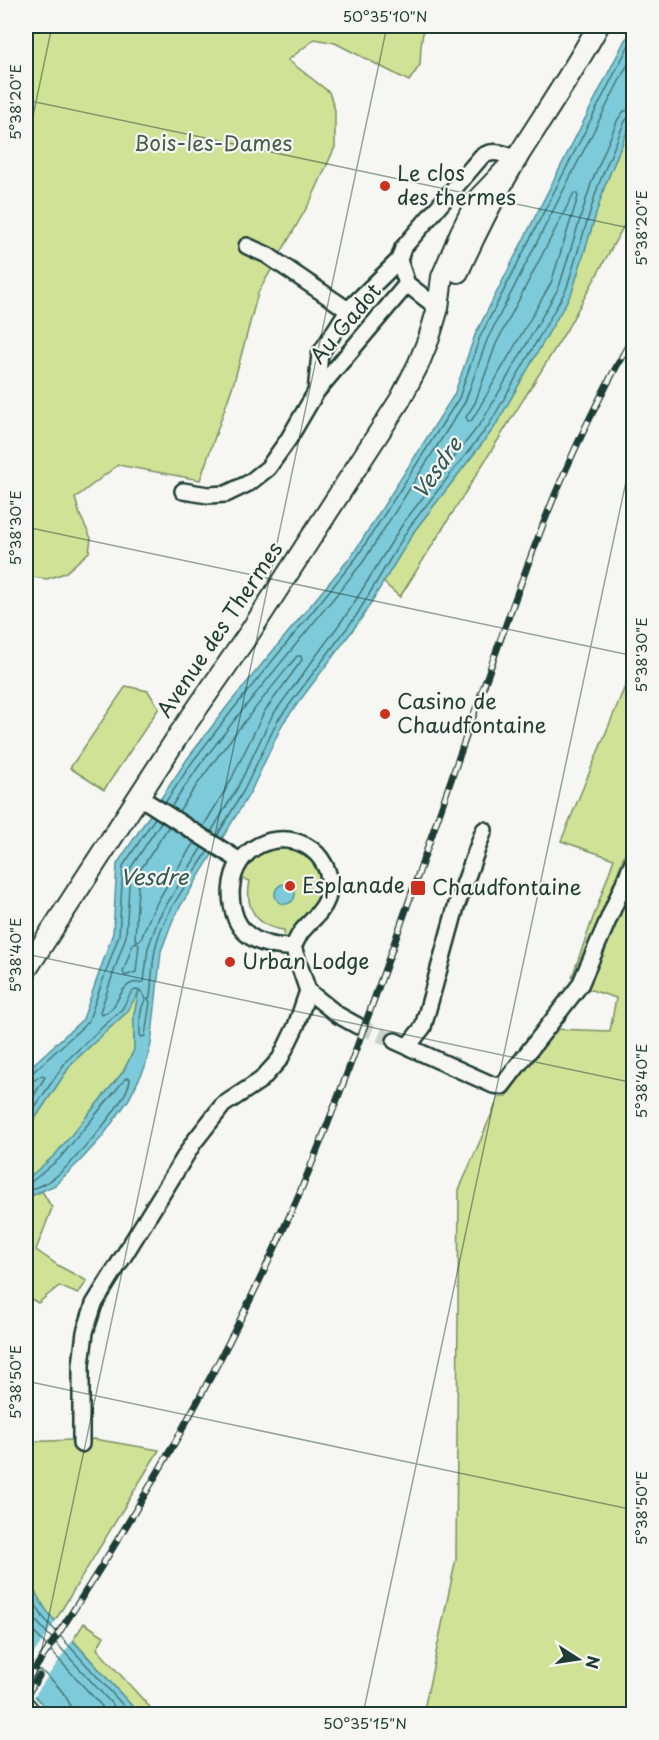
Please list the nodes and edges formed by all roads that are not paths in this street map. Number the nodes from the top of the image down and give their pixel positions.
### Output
1 (598, 26) edge
2 (517, 158) junction
3 (248, 246) dead end
4 (399, 260) junction
5 (407, 284) junction
6 (438, 308) junction
7 (348, 310) junction
8 (316, 392) junction
9 (183, 491) dead end
10 (138, 796) junction
11 (484, 831) dead end
12 (633, 860) edge
13 (240, 861) junction
14 (293, 947) junction
15 (26, 970) edge
16 (308, 991) junction
17 (358, 1026) tunnel mouth
18 (81, 1444) dead end
19 (26, 1708) edge
20 (31, 1714) edge

1 - 2 main road, Avenue des Thermes
2 - 4 street
2 - 6 main road, Avenue des Thermes
3 - 7 street
4 - 5 street
4 - 7 street, Au Gadot
5 - 6 street
5 - 8 street, Au Gadot
6 - 10 main road, Avenue des Thermes
7 - 8 street, Au Gadot
8 - 9 street, Au Gadot
10 - 13 street
10 - 15 main road, Avenue des Thermes
11 - 12 street
13 - 14 street
13 - 14 street
14 - 16 street
16 - 17 street
16 - 18 street
19 - 20 main road

